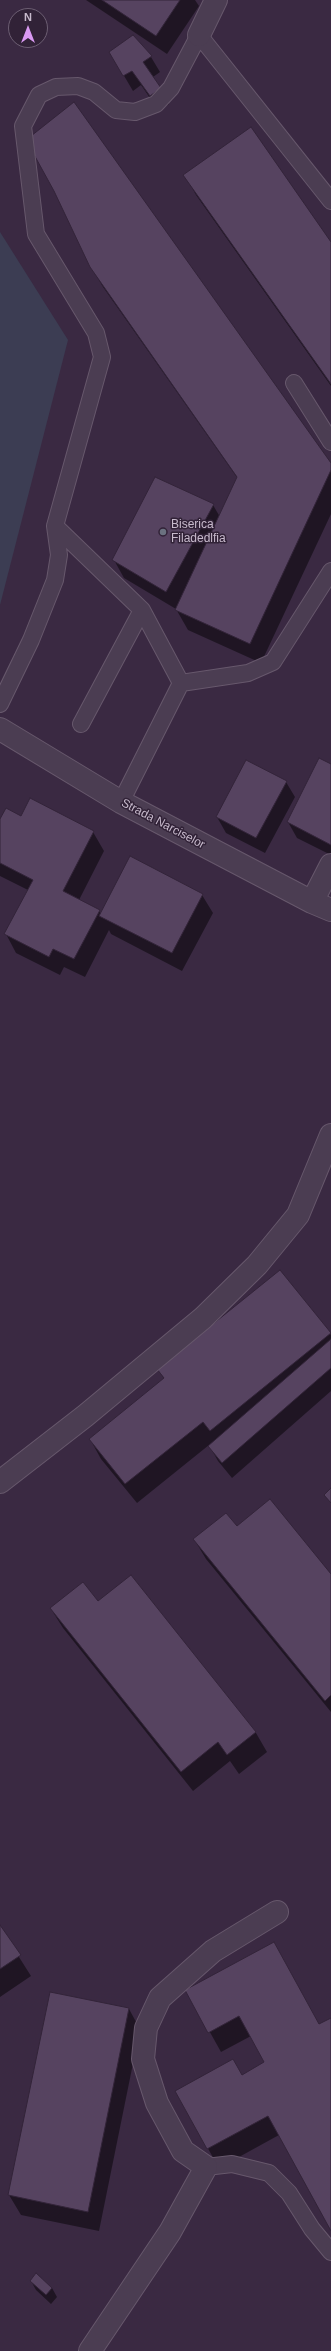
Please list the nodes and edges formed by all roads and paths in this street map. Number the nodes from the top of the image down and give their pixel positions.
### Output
1 (216, 0) edge
2 (199, 34) junction
3 (331, 201) edge
4 (294, 383) dead end
5 (331, 442) edge
6 (55, 526) junction
7 (331, 571) edge
8 (142, 610) junction
9 (181, 683) junction
10 (0, 704) edge
11 (81, 724) dead end
12 (0, 729) edge
13 (121, 802) junction
14 (331, 865) edge
15 (322, 906) edge
16 (331, 1135) edge
17 (0, 1482) edge
18 (277, 1912) dead end
19 (206, 2167) junction
20 (331, 2252) edge
21 (90, 2351) edge

1 - 2 street
2 - 3 lane
2 - 6 lane
4 - 5 lane
6 - 8 lane
6 - 10 lane
7 - 9 lane
8 - 9 lane
8 - 11 lane
9 - 13 lane
12 - 13 street, Strada Narciselor
13 - 15 street, Strada Narciselor
14 - 15 street
16 - 17 street
18 - 19 street
19 - 20 lane
19 - 21 street

